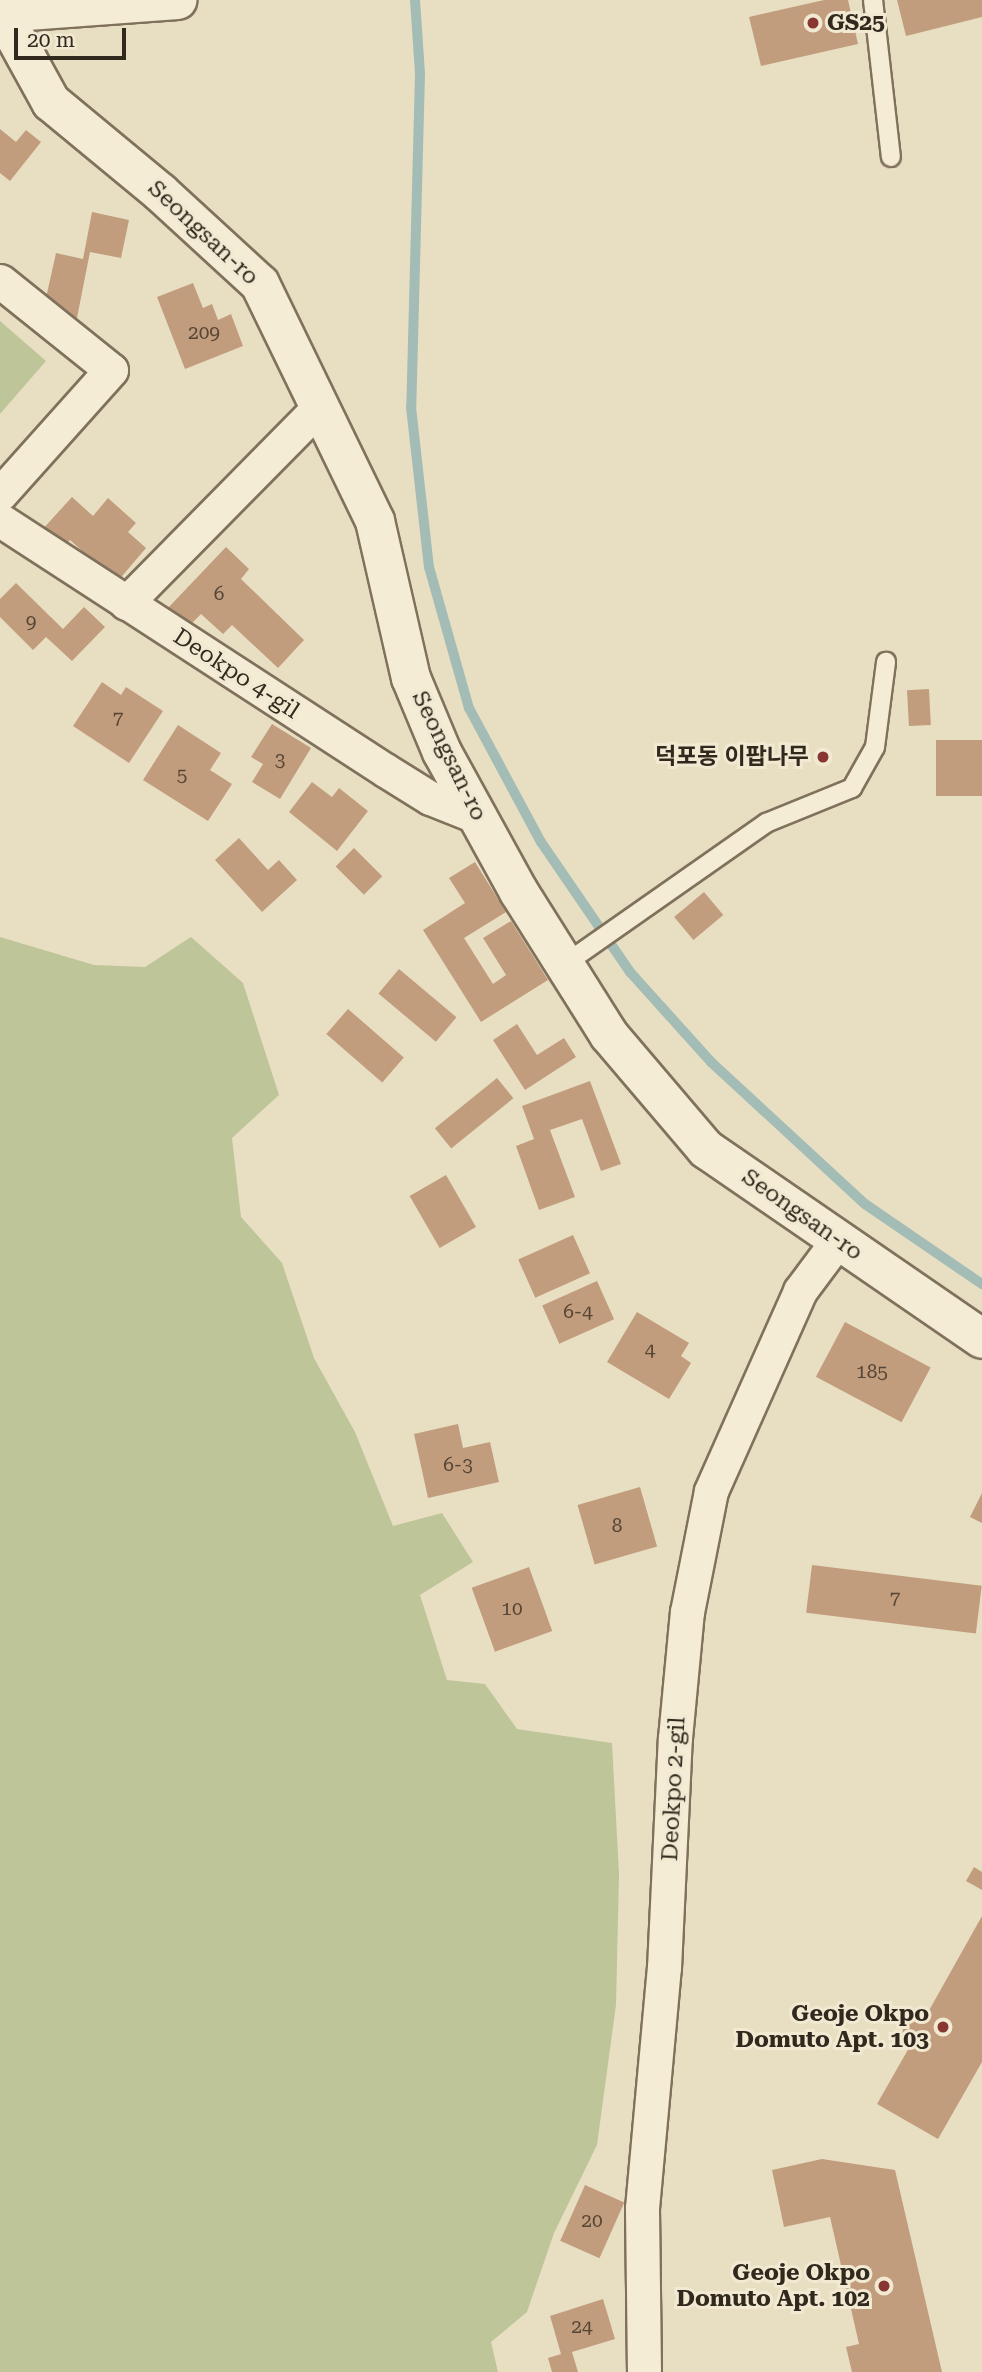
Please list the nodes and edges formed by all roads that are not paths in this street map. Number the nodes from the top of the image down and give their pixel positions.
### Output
1 (178, 0) edge
2 (873, 0) edge
3 (1, 13) edge
4 (891, 157) dead end
5 (0, 281) edge
6 (318, 408) junction
7 (0, 494) edge
8 (0, 520) edge
9 (126, 603) junction
10 (886, 662) dead end
11 (478, 817) junction
12 (565, 964) junction
13 (838, 1240) junction
14 (982, 1339) edge
15 (644, 2372) edge

1 - 3 street
2 - 4 lane
3 - 6 street, Seongsan-ro
5 - 7 street
6 - 9 street
6 - 11 street, Seongsan-ro
8 - 9 street, Deokpo 4-gil
9 - 11 street, Deokpo 4-gil
10 - 12 lane
11 - 12 street, Seongsan-ro
12 - 13 street, Seongsan-ro
13 - 14 street, Seongsan-ro
13 - 15 street, Deokpo 2-gil

